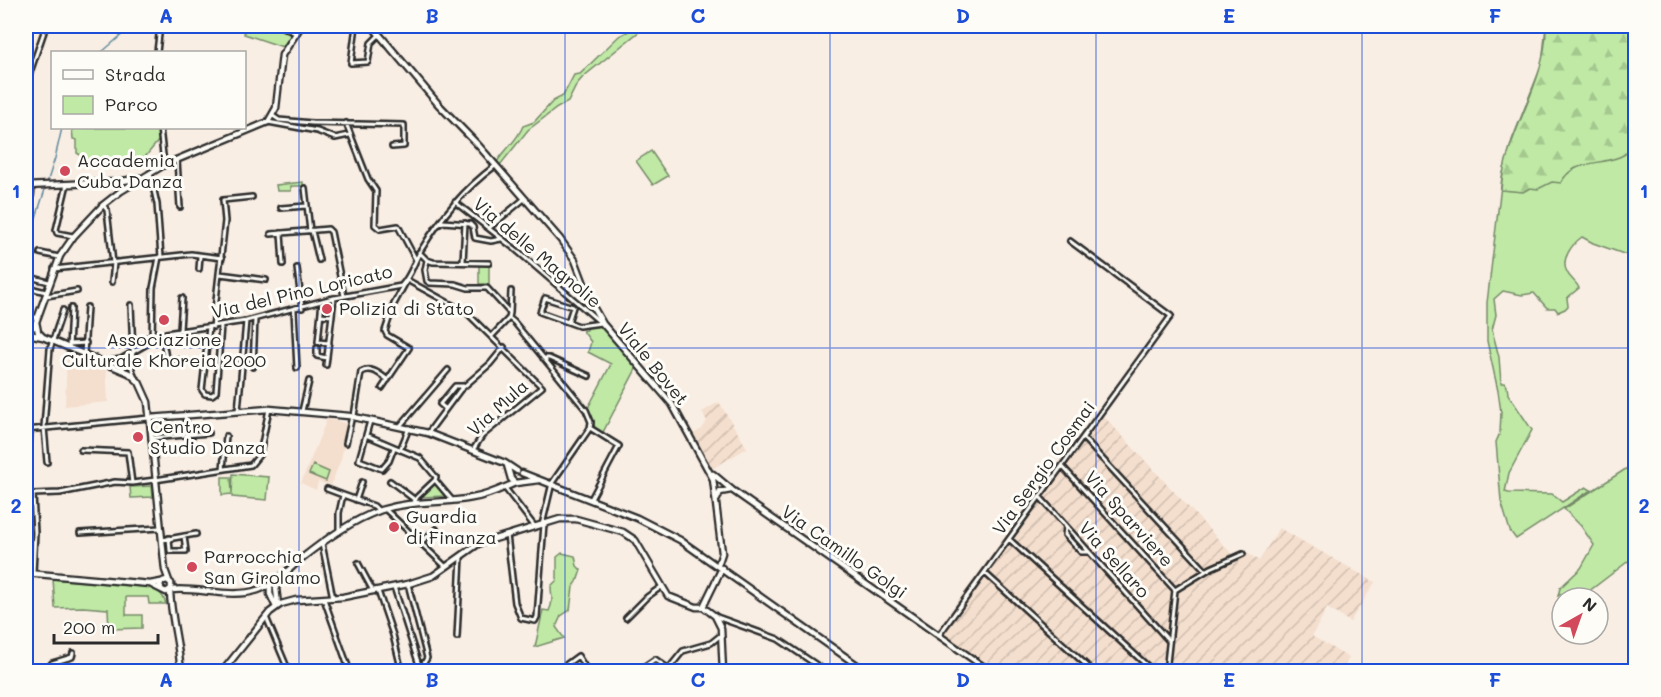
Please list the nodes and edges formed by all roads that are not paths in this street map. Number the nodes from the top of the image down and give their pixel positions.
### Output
1 (46, 26) edge
2 (160, 26) edge
3 (280, 26) edge
4 (302, 26) edge
5 (356, 26) edge
6 (372, 26) edge
7 (296, 33) junction
8 (379, 35) junction
9 (157, 51) edge
10 (26, 84) edge
11 (273, 116) junction
12 (279, 120) junction
13 (270, 122) junction
14 (346, 123) junction
15 (160, 129) edge
16 (349, 135) junction
17 (392, 147) dead end
18 (177, 160) junction
19 (164, 165) junction
20 (495, 166) junction
21 (150, 173) junction
22 (143, 177) junction
23 (127, 180) junction
24 (117, 182) junction
25 (67, 184) junction
26 (26, 186) edge
27 (32, 186) junction
28 (129, 186) junction
29 (305, 188) dead end
30 (121, 190) junction
31 (252, 197) dead end
32 (526, 198) junction
33 (455, 202) junction
34 (103, 205) junction
35 (307, 206) junction
36 (180, 207) dead end
37 (281, 208) dead end
38 (26, 217) edge
39 (465, 223) junction
40 (437, 225) junction
41 (489, 228) junction
42 (311, 231) junction
43 (281, 233) junction
44 (271, 234) dead end
45 (74, 236) junction
46 (502, 238) junction
47 (1070, 241) dead end
48 (40, 252) dead end
49 (420, 252) junction
50 (200, 256) junction
51 (59, 257) junction
52 (160, 257) junction
53 (222, 258) junction
54 (319, 260) dead end
55 (416, 260) junction
56 (427, 260) junction
57 (463, 262) junction
58 (114, 263) junction
59 (489, 263) dead end
60 (283, 264) dead end
61 (297, 268) dead end
62 (199, 269) dead end
63 (54, 270) junction
64 (220, 274) junction
65 (26, 276) edge
66 (267, 280) dead end
67 (407, 280) junction
68 (49, 282) junction
69 (112, 282) dead end
70 (26, 287) edge
71 (77, 291) dead end
72 (511, 291) dead end
73 (45, 294) junction
74 (344, 296) junction
75 (182, 298) dead end
76 (334, 298) junction
77 (322, 302) junction
78 (131, 305) dead end
79 (579, 305) junction
80 (591, 305) junction
81 (87, 307) dead end
82 (71, 308) dead end
83 (302, 308) junction
84 (63, 310) dead end
85 (294, 310) junction
86 (26, 314) edge
87 (590, 314) junction
88 (321, 315) junction
89 (332, 316) junction
90 (510, 316) junction
91 (255, 319) junction
92 (246, 321) junction
93 (568, 322) junction
94 (603, 324) junction
95 (35, 326) junction
96 (220, 326) junction
97 (584, 326) junction
98 (211, 327) junction
99 (180, 330) junction
100 (162, 335) junction
101 (492, 336) junction
102 (43, 337) junction
103 (26, 338) edge
104 (152, 339) junction
105 (132, 340) junction
106 (53, 342) junction
107 (86, 343) junction
108 (329, 343) junction
109 (70, 346) junction
110 (504, 347) junction
111 (317, 348) dead end
112 (133, 352) junction
113 (84, 354) junction
114 (128, 355) junction
115 (132, 358) junction
116 (327, 358) junction
117 (543, 358) junction
118 (104, 362) junction
119 (206, 365) junction
120 (326, 365) dead end
121 (253, 367) dead end
122 (297, 368) dead end
123 (122, 369) junction
124 (448, 370) dead end
125 (134, 376) junction
126 (589, 376) dead end
127 (388, 380) junction
128 (309, 381) dead end
129 (464, 386) junction
130 (382, 388) dead end
131 (269, 409) junction
132 (446, 409) junction
133 (238, 411) junction
134 (303, 411) junction
135 (185, 415) junction
136 (353, 416) junction
137 (150, 418) junction
138 (371, 420) junction
139 (400, 426) junction
140 (44, 427) junction
141 (409, 428) junction
142 (590, 428) junction
143 (28, 429) edge
144 (209, 433) dead end
145 (428, 434) junction
146 (188, 435) junction
147 (366, 435) junction
148 (226, 436) dead end
149 (151, 438) junction
150 (1083, 438) junction
151 (346, 443) dead end
152 (394, 448) junction
153 (81, 450) dead end
154 (400, 450) junction
155 (472, 450) junction
156 (26, 462) edge
157 (47, 462) dead end
158 (505, 463) junction
159 (1062, 466) junction
160 (223, 470) junction
161 (519, 472) junction
162 (711, 472) junction
163 (511, 476) junction
164 (155, 480) junction
165 (435, 480) junction
166 (541, 480) junction
167 (390, 481) dead end
168 (521, 481) junction
169 (362, 482) dead end
170 (132, 483) junction
171 (515, 483) junction
172 (552, 483) junction
173 (502, 488) junction
174 (327, 489) dead end
175 (732, 490) junction
176 (26, 491) edge
177 (33, 494) junction
178 (343, 495) junction
179 (1040, 497) junction
180 (591, 499) junction
181 (356, 500) junction
182 (452, 500) junction
183 (414, 501) junction
184 (716, 501) junction
185 (382, 510) junction
186 (543, 525) junction
187 (535, 527) junction
188 (160, 528) junction
189 (436, 529) dead end
190 (339, 532) junction
191 (80, 533) dead end
192 (196, 534) dead end
193 (507, 535) junction
194 (184, 536) junction
195 (168, 538) junction
196 (1009, 539) junction
197 (162, 540) junction
198 (420, 543) junction
199 (322, 544) junction
200 (1243, 554) dead end
201 (461, 557) junction
202 (358, 563) dead end
203 (720, 566) junction
204 (447, 568) junction
205 (165, 570) junction
206 (1206, 571) junction
207 (26, 573) edge
208 (985, 573) junction
209 (33, 574) junction
210 (162, 582) junction
211 (170, 582) junction
212 (150, 584) junction
213 (408, 584) junction
214 (273, 585) junction
215 (394, 587) junction
216 (661, 587) junction
217 (190, 589) junction
218 (260, 589) junction
219 (166, 590) junction
220 (375, 591) junction
221 (1175, 591) junction
222 (270, 594) junction
223 (333, 598) junction
224 (324, 599) junction
225 (276, 604) junction
226 (703, 607) junction
227 (715, 616) junction
228 (266, 617) junction
229 (626, 618) dead end
230 (721, 635) junction
231 (939, 635) junction
232 (457, 637) dead end
233 (1169, 641) junction
234 (73, 653) dead end
235 (419, 665) junction
236 (45, 672) edge
237 (181, 672) edge
238 (222, 672) edge
239 (289, 672) edge
240 (350, 672) edge
241 (404, 672) edge
242 (556, 672) edge
243 (588, 672) edge
244 (636, 672) edge
245 (723, 672) edge
246 (827, 672) edge
247 (867, 672) edge
248 (991, 672) edge
249 (1094, 672) edge
250 (1154, 672) edge
251 (1166, 672) edge

1 - 10 street
2 - 9 street
3 - 7 street
4 - 7 street
5 - 8 street
6 - 8 street, Viale Bovet
7 - 11 street
8 - 20 street, Viale Bovet
11 - 12 street
11 - 13 street
12 - 13 street
12 - 14 street
13 - 16 street
13 - 18 street
14 - 16 street
14 - 17 street
15 - 19 street
16 - 55 street
18 - 19 street
18 - 36 street
19 - 21 street
20 - 32 street, Viale Bovet
20 - 33 street, Via del Pino Loricato
21 - 22 street
21 - 52 street
22 - 23 street
22 - 28 street
23 - 24 street
23 - 28 street
24 - 25 street
24 - 28 street
24 - 30 street
25 - 27 street
25 - 45 street
26 - 27 street
27 - 38 street
28 - 30 street
29 - 35 street
30 - 34 street
31 - 53 street
32 - 41 street
32 - 80 street, Viale Bovet
33 - 40 street, Via del Pino Loricato
33 - 41 street, Via delle Magnolie
34 - 45 street
34 - 58 street
35 - 37 street
35 - 42 street
39 - 40 street
39 - 46 street
39 - 57 street
40 - 49 street, Via del Pino Loricato
41 - 46 street, Via delle Magnolie
42 - 43 street
42 - 54 street
42 - 74 street
43 - 44 street
43 - 60 street
45 - 51 street
46 - 79 street, Via delle Magnolie
47 - 150 street, Via Sergio Cosmai
48 - 51 street
49 - 55 street, Via del Pino Loricato
49 - 56 street
50 - 52 street
50 - 53 street
50 - 62 street
51 - 63 street
52 - 58 street
52 - 104 street
53 - 64 street
55 - 67 street, Via del Pino Loricato
56 - 57 street
56 - 90 street
57 - 59 street
58 - 63 street
58 - 69 street
61 - 83 street
63 - 68 street
64 - 66 street
64 - 98 street
65 - 68 street
67 - 74 street, Via del Pino Loricato
67 - 101 street
67 - 127 street
68 - 73 street
70 - 73 street
71 - 73 street
72 - 90 street
73 - 95 street
74 - 76 street, Via del Pino Loricato
75 - 99 street
76 - 77 street, Via del Pino Loricato
76 - 89 street
77 - 83 street, Via del Pino Loricato
77 - 88 street
78 - 105 street
79 - 80 street
79 - 87 street, Via delle Magnolie
80 - 94 street, Viale Bovet
81 - 107 street
82 - 109 street
83 - 85 street, Via del Pino Loricato
84 - 106 street
85 - 91 street, Via del Pino Loricato
85 - 122 street
86 - 95 street
87 - 94 street, Via delle Magnolie
87 - 97 street
88 - 89 street
88 - 108 street
89 - 108 street
90 - 101 street
90 - 117 street
91 - 92 street, Via del Pino Loricato
91 - 121 street
92 - 96 street, Via del Pino Loricato
92 - 133 street
93 - 93 street
93 - 97 street
94 - 97 street
94 - 162 street, Viale Bovet
95 - 102 street
95 - 102 street
95 - 103 street
96 - 98 street, Via del Pino Loricato
96 - 119 street
98 - 99 street, Via del Pino Loricato
98 - 119 street
99 - 100 street, Via del Pino Loricato
100 - 104 street, Via del Pino Loricato
100 - 119 street
101 - 110 street
102 - 106 street
104 - 105 street
104 - 112 street, Via del Pino Loricato
105 - 112 street
106 - 109 street
106 - 140 street
107 - 109 street
107 - 113 street
108 - 116 street
109 - 113 street
110 - 129 street
110 - 155 street, Via Mula
111 - 116 street
112 - 114 street, Via del Pino Loricato
112 - 115 street
113 - 118 street
114 - 118 street, Via del Pino Loricato
114 - 123 street
115 - 123 street
115 - 125 street
116 - 120 street
117 - 126 street
117 - 142 street
118 - 123 street
123 - 125 street
124 - 139 street
125 - 137 street
127 - 130 street
127 - 136 street
128 - 134 street
129 - 132 street
129 - 132 street
131 - 133 street
131 - 134 street
131 - 160 street
132 - 145 street
133 - 135 street
134 - 136 street
135 - 137 street
135 - 146 street
136 - 138 street
136 - 151 street
137 - 140 street
137 - 149 street
138 - 139 street
138 - 147 street
139 - 141 street
140 - 143 street
140 - 157 street
141 - 145 street
141 - 154 street
142 - 172 street
142 - 180 street
143 - 156 street
144 - 146 street
145 - 155 street
146 - 149 street
147 - 152 street
147 - 152 street
148 - 160 street
149 - 164 street
150 - 159 street, Via Sergio Cosmai
150 - 206 street
152 - 154 street
153 - 170 street
154 - 165 street
155 - 158 street
156 - 176 street
158 - 161 street
158 - 163 street
159 - 179 street, Via Sergio Cosmai
159 - 221 street, Via Sparviere
160 - 164 street
161 - 163 street
161 - 166 street
161 - 168 street
162 - 175 street, Via Camillo Golgi
162 - 184 street
163 - 171 street
163 - 173 street
164 - 170 street
164 - 188 street
165 - 182 street
165 - 183 street
166 - 168 street
166 - 172 street
167 - 183 street
168 - 171 street
169 - 181 street
170 - 177 street
171 - 173 street
172 - 180 street
172 - 186 street
173 - 182 street
173 - 187 street
174 - 178 street
175 - 184 street
175 - 231 street, Via Camillo Golgi
176 - 177 street
177 - 209 street
178 - 181 street
178 - 190 street
179 - 196 street, Via Sergio Cosmai
179 - 233 street, Via Sellaro
180 - 203 street
181 - 185 street
182 - 183 street
183 - 185 street
184 - 203 street
185 - 190 street
185 - 198 street
186 - 187 street
186 - 193 street
186 - 216 street
187 - 193 street
188 - 191 street
188 - 197 street
189 - 198 street
190 - 199 street
192 - 194 street
193 - 201 street
194 - 195 street
194 - 195 street
195 - 197 street
196 - 208 street, Via Sergio Cosmai
196 - 250 street
197 - 205 street
198 - 204 street
199 - 214 street
199 - 223 street
200 - 206 street
201 - 204 street
201 - 232 street
202 - 220 street
203 - 226 street
203 - 247 street
204 - 213 street
205 - 210 street
205 - 211 street
206 - 221 street
207 - 209 street
208 - 231 street, Via Sergio Cosmai
208 - 249 street
209 - 212 street
210 - 211 street
210 - 212 street
210 - 219 street
211 - 217 street
211 - 219 street
212 - 219 street
213 - 215 street
213 - 235 street
214 - 218 street
214 - 222 street
214 - 225 street
215 - 220 street
215 - 235 street
216 - 226 street
216 - 229 street
217 - 218 street
217 - 219 street
218 - 222 street
219 - 237 street
220 - 223 street
220 - 241 street
221 - 233 street
222 - 225 street
223 - 224 street
224 - 225 street
224 - 240 street
225 - 228 street
226 - 227 street
227 - 230 street
227 - 246 street
228 - 238 street
228 - 239 street
230 - 244 street
230 - 245 street
231 - 248 street, Via Camillo Golgi
233 - 251 street
234 - 236 street
235 - 241 street
242 - 243 street

